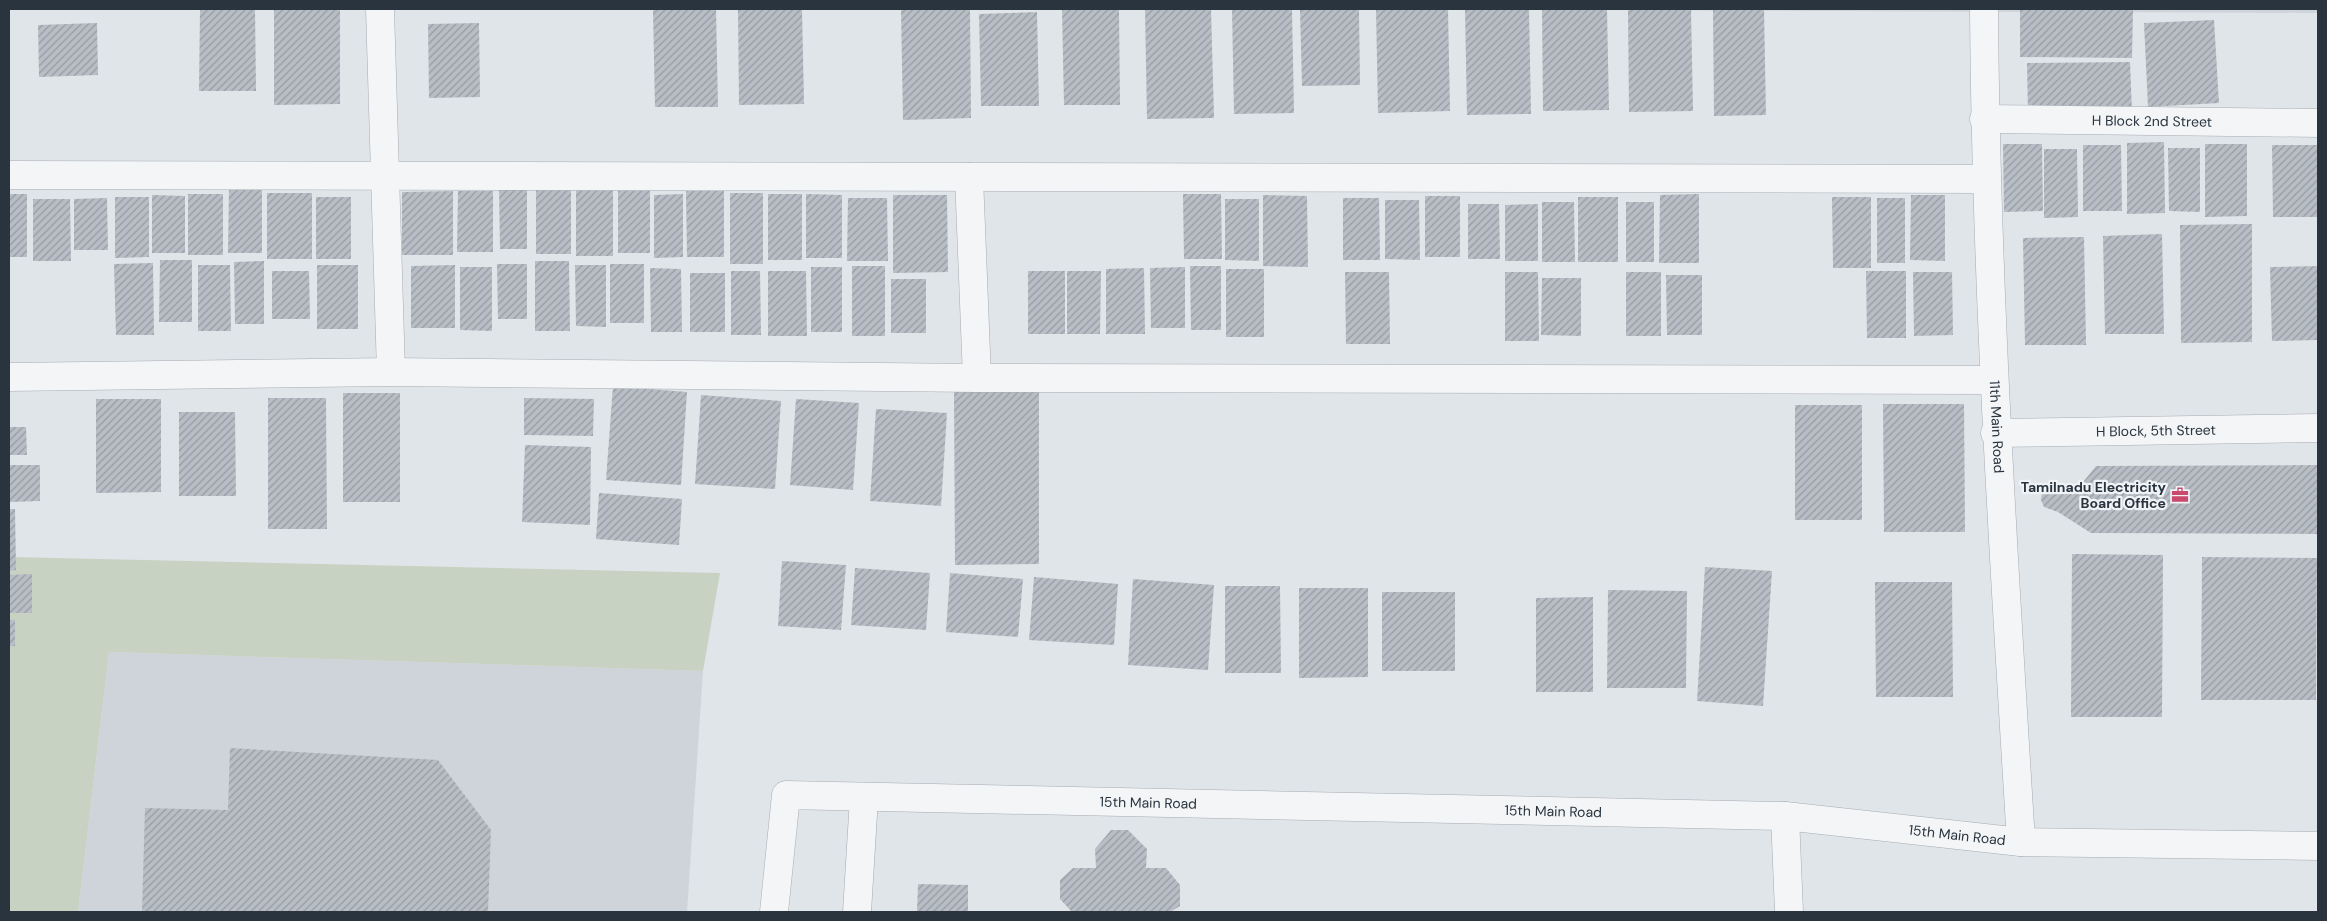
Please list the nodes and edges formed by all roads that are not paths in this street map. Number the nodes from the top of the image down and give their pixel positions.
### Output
1 (380, 9) edge
2 (1984, 9) edge
3 (1984, 119) junction
4 (2318, 123) edge
5 (9, 175) edge
6 (386, 176) junction
7 (969, 176) junction
8 (1987, 179) junction
9 (391, 372) junction
10 (9, 377) edge
11 (977, 378) junction
12 (1994, 380) junction
13 (2318, 428) edge
14 (1995, 433) junction
15 (864, 798) junction
16 (1785, 816) junction
17 (2021, 842) junction
18 (2318, 846) edge
19 (774, 912) edge
20 (857, 912) edge
21 (1789, 912) edge

1 - 6 street
2 - 3 street, 11th Main Road
3 - 4 street, H Block 2nd Street
3 - 8 street, 11th Main Road
5 - 6 street
6 - 7 street
6 - 9 street
7 - 8 street
7 - 11 street
8 - 12 street, 11th Main Road
9 - 10 street
9 - 11 street
11 - 12 street
12 - 14 street, 11th Main Road
13 - 14 street, H Block, 5th Street
14 - 17 street, 11th Main Road
15 - 16 street, 15th Main Road
15 - 19 street, 15th Main Road
15 - 20 street
16 - 17 street, 15th Main Road
16 - 21 street
17 - 18 street, 15th Main Road

